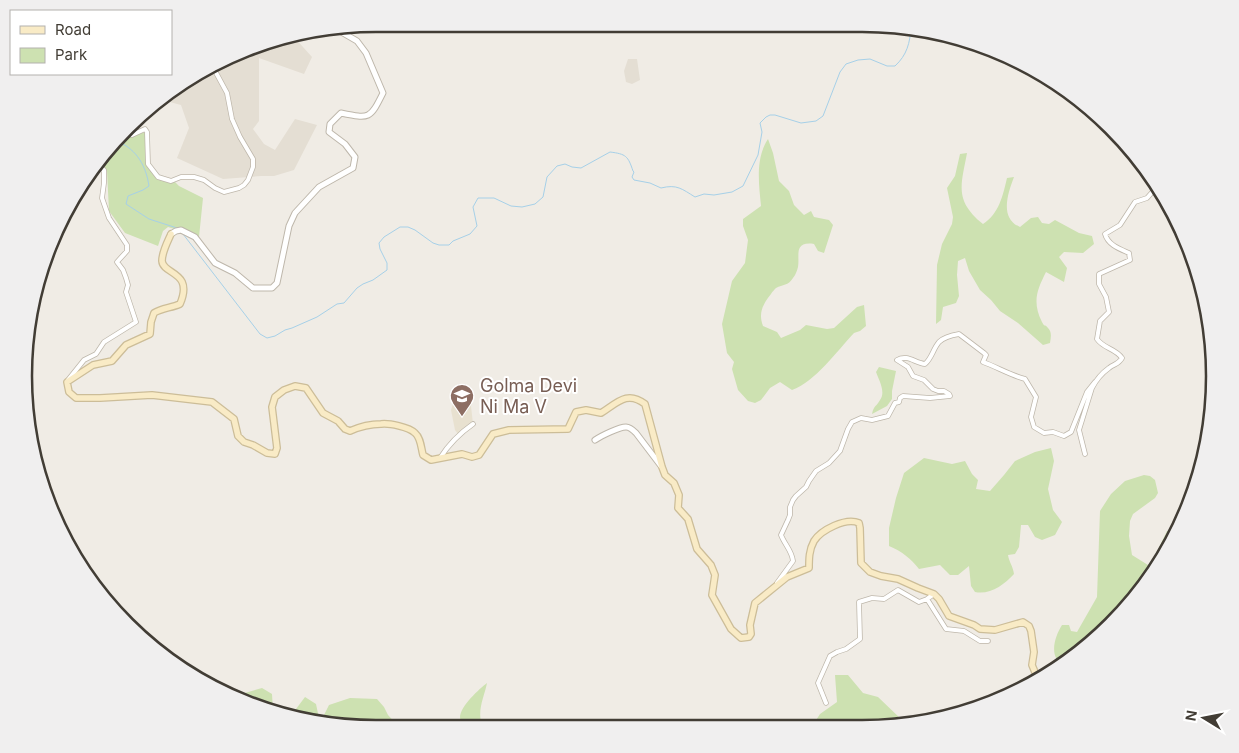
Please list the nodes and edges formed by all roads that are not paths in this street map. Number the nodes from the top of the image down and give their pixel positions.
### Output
1 (345, 34) edge
2 (216, 72) edge
3 (132, 134) edge
4 (103, 169) edge
5 (1153, 192) edge
6 (171, 234) joint
7 (67, 382) junction
8 (1095, 382) junction
9 (473, 424) dead end
10 (595, 440) dead end
11 (1085, 454) dead end
12 (439, 459) junction
13 (662, 467) junction
14 (775, 587) junction
15 (934, 594) junction
16 (927, 599) junction
17 (988, 641) dead end
18 (1035, 673) edge
19 (826, 703) dead end

1 - 6 street
2 - 3 street
4 - 7 street
5 - 8 street
6 - 7 main road
7 - 12 main road
8 - 11 street
8 - 14 street
9 - 12 street
10 - 13 street
12 - 13 main road
13 - 14 main road
14 - 15 main road
15 - 16 street
15 - 18 main road
16 - 17 street
16 - 19 street

